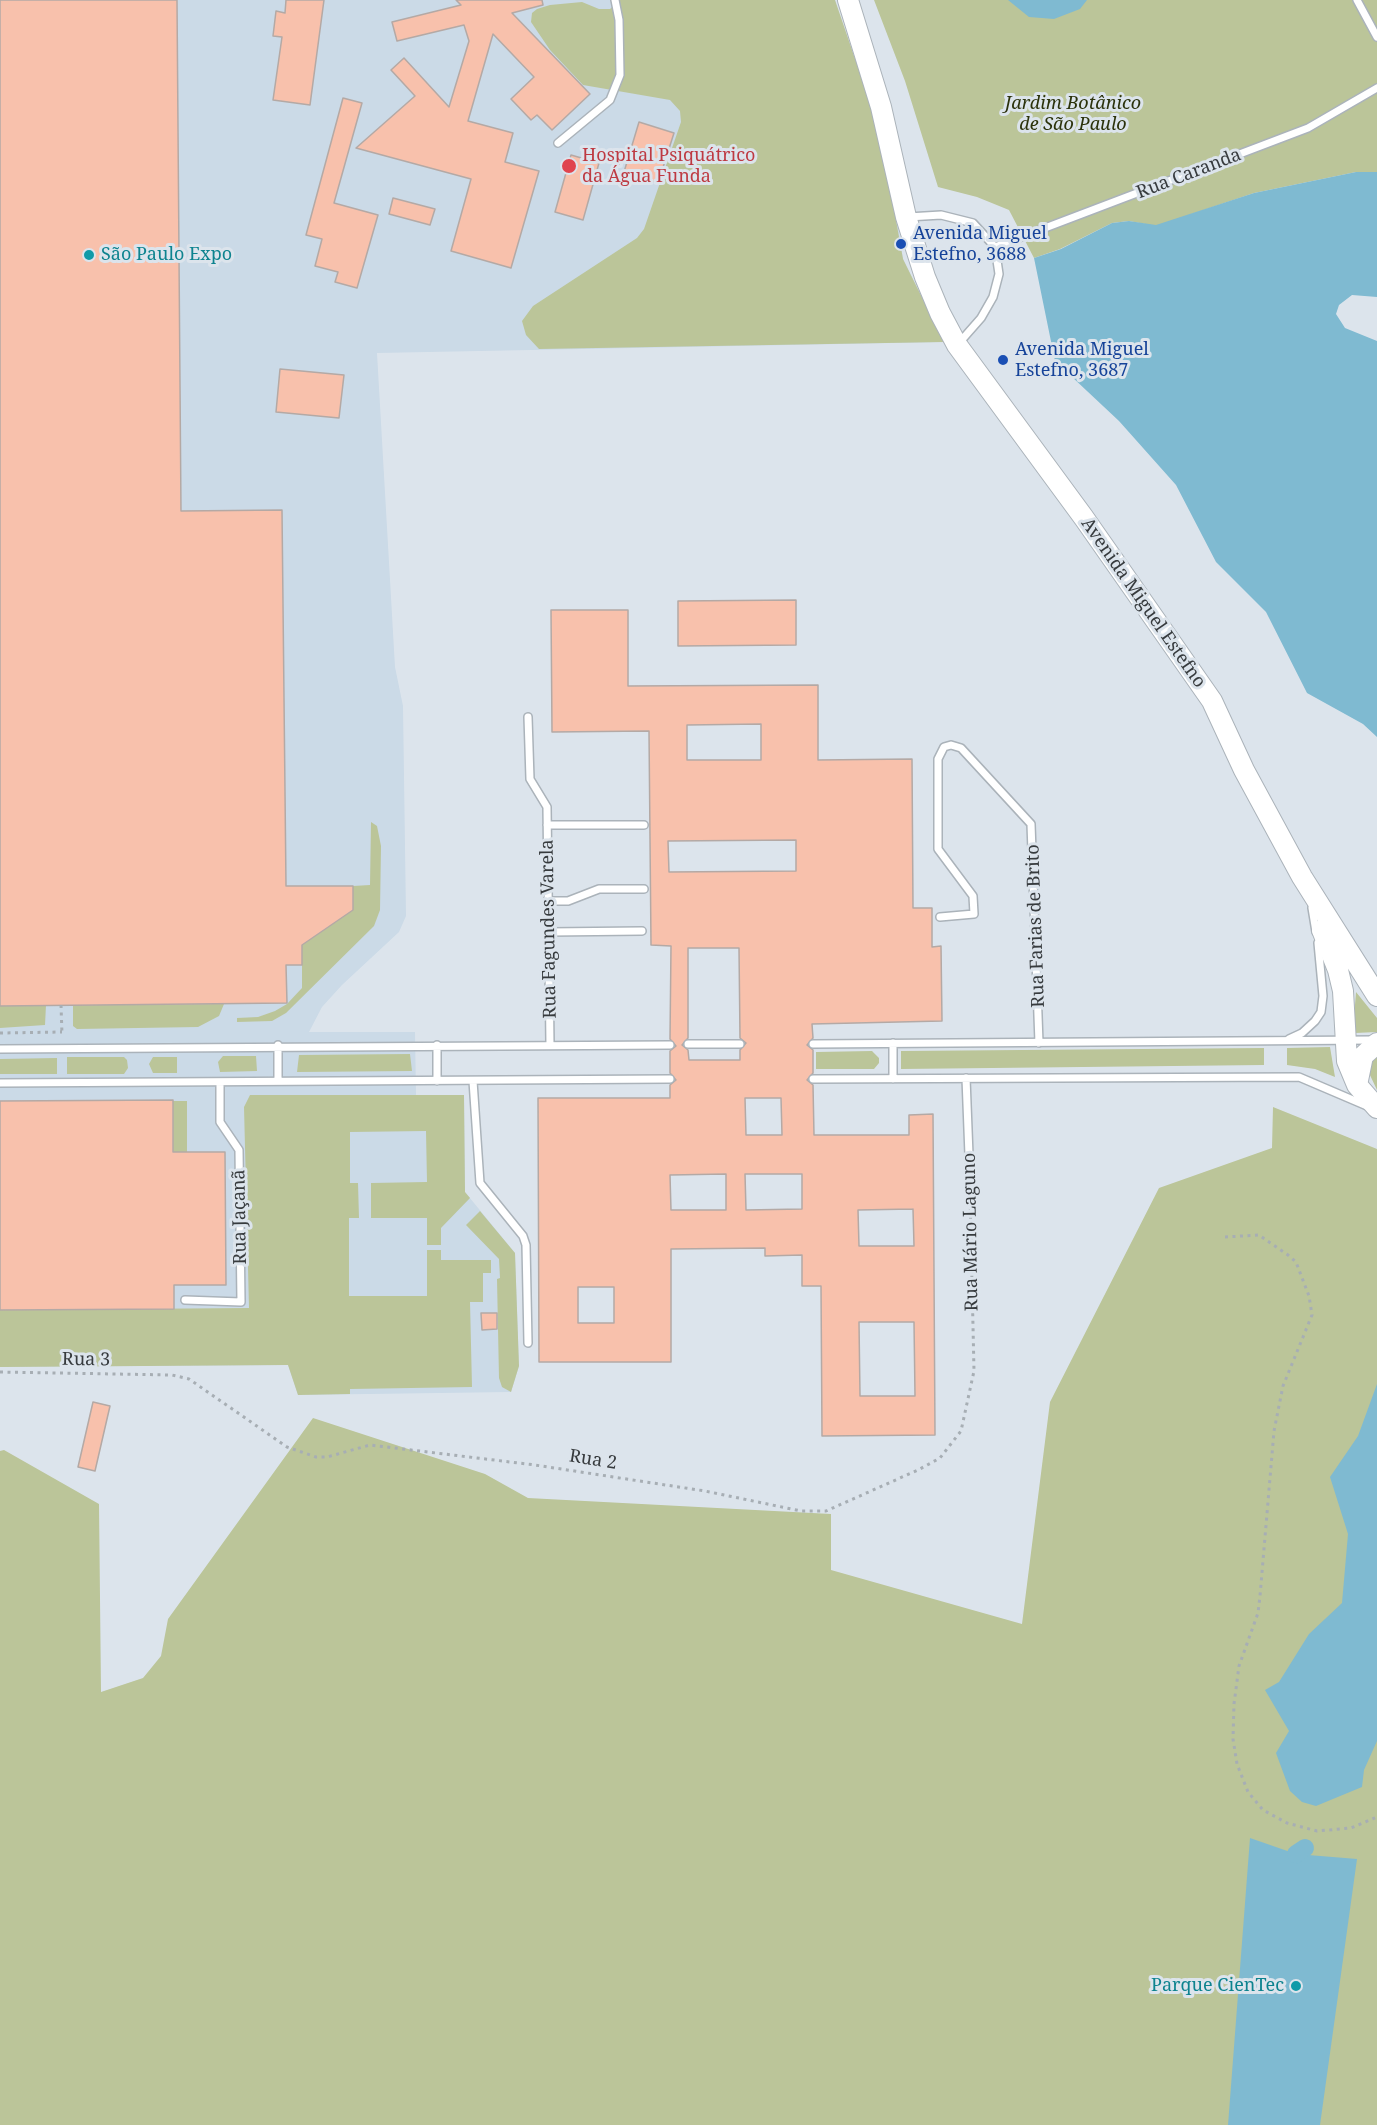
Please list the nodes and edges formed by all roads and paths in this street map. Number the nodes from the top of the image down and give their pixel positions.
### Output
1 (615, 0) edge
2 (848, 0) edge
3 (1357, 0) edge
4 (1377, 37) edge
5 (1377, 88) edge
6 (558, 143) dead end
7 (906, 217) junction
8 (995, 247) junction
9 (957, 345) junction
10 (528, 717) dead end
11 (548, 825) junction
12 (644, 825) dead end
13 (1302, 877) junction
14 (644, 889) dead end
15 (548, 901) junction
16 (1312, 908) junction
17 (940, 917) dead end
18 (642, 930) dead end
19 (549, 932) junction
20 (1377, 996) edge
21 (61, 1005) dead end
22 (62, 1032) junction
23 (0, 1033) edge
24 (1288, 1040) junction
25 (1344, 1041) junction
26 (1377, 1042) edge
27 (893, 1043) junction
28 (1039, 1043) junction
29 (688, 1044) dead end
30 (740, 1044) dead end
31 (813, 1044) dead end
32 (550, 1045) junction
33 (670, 1045) dead end
34 (278, 1046) junction
35 (437, 1046) junction
36 (63, 1048) junction
37 (0, 1049) edge
38 (966, 1078) junction
39 (670, 1079) dead end
40 (813, 1079) dead end
41 (893, 1079) junction
42 (437, 1081) junction
43 (473, 1081) junction
44 (278, 1082) junction
45 (0, 1083) edge
46 (220, 1083) junction
47 (1357, 1085) junction
48 (1377, 1110) edge
49 (970, 1181) joint
50 (1225, 1237) dead end
51 (185, 1300) dead end
52 (528, 1343) dead end
53 (0, 1372) edge
54 (172, 1375) joint
55 (973, 1386) joint
56 (1377, 1817) edge

1 - 6 lane
2 - 7 main road, Avenida Miguel Estefno
3 - 4 lane
5 - 8 lane, Rua Caranda
7 - 8 lane
7 - 9 main road, Avenida Miguel Estefno
8 - 9 lane
9 - 13 main road, Avenida Miguel Estefno
10 - 11 lane, Rua Fagundes Varela
11 - 12 lane
11 - 15 lane, Rua Fagundes Varela
13 - 16 main road, Avenida Miguel Estefno
13 - 20 main road, Avenida Miguel Estefno
14 - 15 lane
15 - 19 lane, Rua Fagundes Varela
16 - 24 lane
16 - 25 main road, Avenida Miguel Estefno
17 - 28 lane, Rua Farias de Brito
18 - 19 lane
19 - 32 lane, Rua Fagundes Varela
21 - 22 path
22 - 23 path
22 - 36 path
24 - 25 lane
24 - 28 lane
25 - 26 lane
25 - 47 main road, Avenida Miguel Estefno
26 - 47 main road
27 - 28 lane
27 - 31 lane
27 - 41 lane
29 - 30 lane
32 - 33 lane
32 - 35 lane
34 - 35 lane
34 - 36 lane
34 - 44 lane
35 - 42 lane
36 - 37 lane
38 - 41 lane
38 - 48 lane
38 - 49 lane, Rua Mário Laguno
39 - 43 lane
40 - 41 lane
42 - 43 lane
42 - 44 lane
43 - 52 lane
44 - 46 lane
45 - 46 lane
46 - 51 lane, Rua Jaçanã
47 - 48 main road, Avenida Miguel Estefno
49 - 55 path, Rua Mário Laguno
50 - 56 path
53 - 54 path, Rua 3
54 - 55 path, Rua 2

